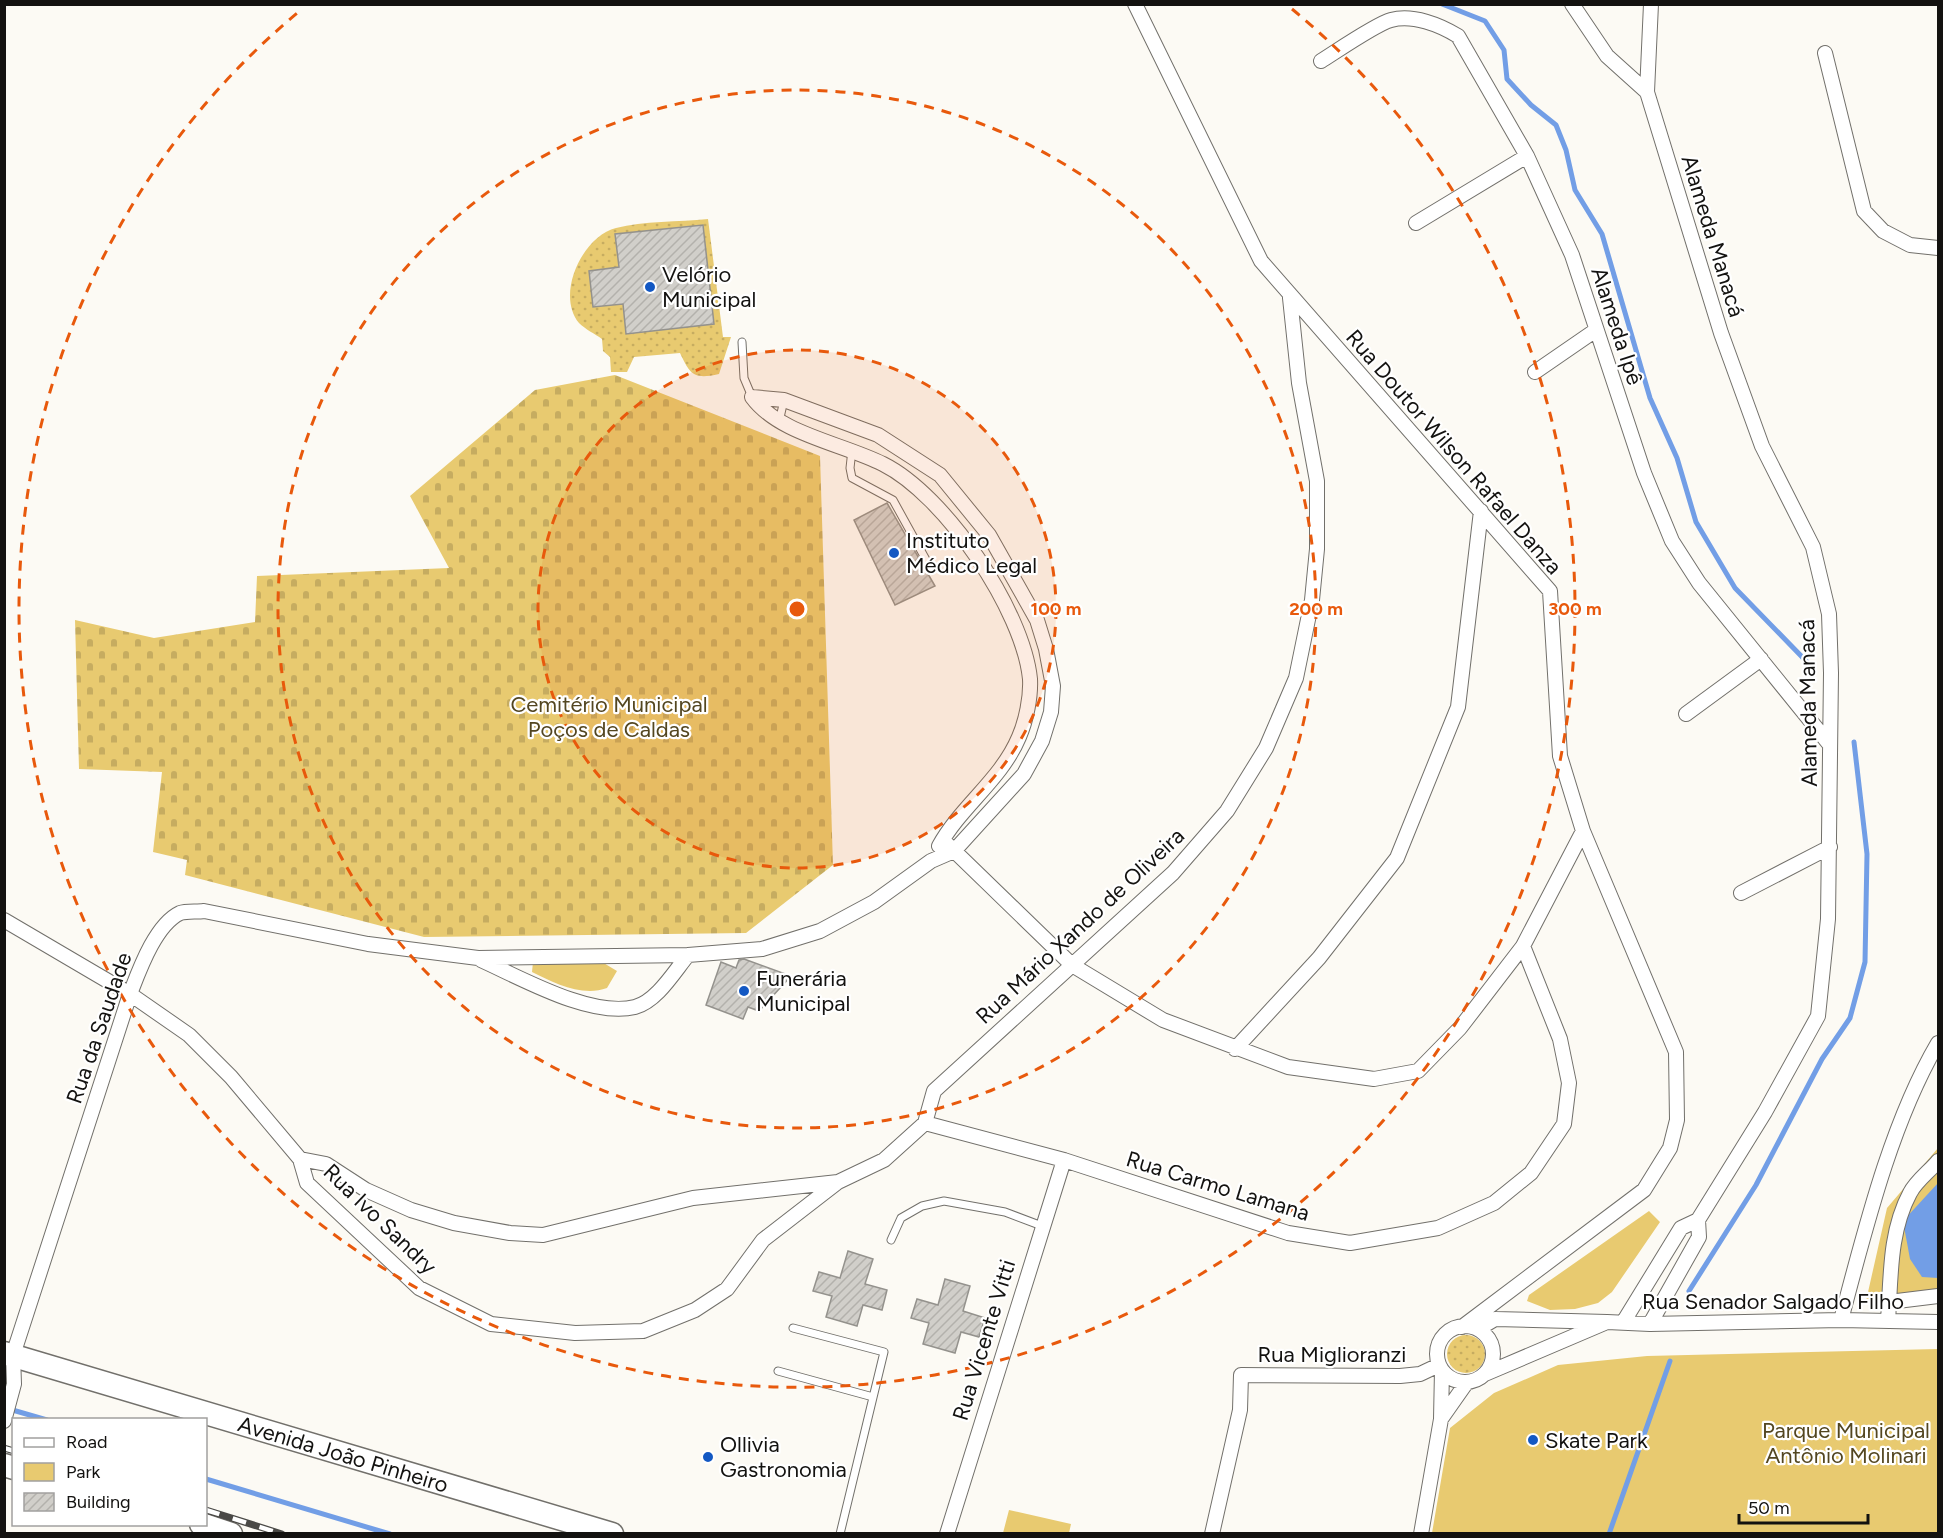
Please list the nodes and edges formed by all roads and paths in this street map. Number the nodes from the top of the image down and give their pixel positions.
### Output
1 (1135, 4) edge
2 (1572, 4) edge
3 (1651, 4) edge
4 (1825, 53) dead end
5 (1321, 61) dead end
6 (1647, 92) junction
7 (1527, 156) junction
8 (1416, 223) dead end
9 (1938, 248) edge
10 (1290, 298) junction
11 (1596, 330) junction
12 (742, 342) dead end
13 (1535, 372) dead end
14 (752, 397) junction
15 (784, 400) junction
16 (779, 422) junction
17 (852, 450) junction
18 (1481, 511) junction
19 (930, 567) dead end
20 (1761, 659) junction
21 (1686, 714) dead end
22 (1830, 745) junction
23 (1583, 831) junction
24 (943, 840) junction
25 (1830, 847) junction
26 (954, 851) junction
27 (931, 861) junction
28 (1741, 893) dead end
29 (4, 920) edge
30 (1523, 946) junction
31 (688, 956) junction
32 (478, 958) junction
33 (1072, 965) junction
34 (130, 994) junction
35 (1938, 1043) edge
36 (1235, 1049) junction
37 (925, 1123) junction
38 (300, 1159) junction
39 (1064, 1160) junction
40 (1938, 1161) edge
41 (838, 1182) junction
42 (1698, 1220) junction
43 (1042, 1226) junction
44 (891, 1240) dead end
45 (1938, 1296) edge
46 (1889, 1302) junction
47 (1841, 1320) junction
48 (1624, 1321) junction
49 (1888, 1321) junction
50 (1607, 1322) junction
51 (1938, 1322) edge
52 (1650, 1324) junction
53 (1462, 1327) junction
54 (793, 1328) dead end
55 (1478, 1329) junction
56 (9, 1354) edge
57 (1441, 1368) junction
58 (778, 1371) dead end
59 (1485, 1374) junction
60 (1467, 1382) junction
61 (873, 1397) junction
62 (1441, 1419) junction
63 (4, 1421) edge
64 (207, 1526) edge
65 (231, 1533) edge
66 (612, 1533) edge
67 (840, 1533) edge
68 (947, 1533) edge
69 (1212, 1533) edge
70 (1421, 1533) edge

1 - 10 street, Rua Doutor Wilson Rafael Danza
2 - 6 street
3 - 6 street, Alameda Manacá
4 - 9 street
5 - 7 street, Alameda Ipê
6 - 22 street, Alameda Manacá
7 - 8 street
7 - 11 street, Alameda Ipê
10 - 18 street, Rua Doutor Wilson Rafael Danza
10 - 33 street, Rua Mário Xando de Oliveira
11 - 13 street
11 - 20 street, Alameda Ipê
12 - 14 lane
14 - 15 street, Rua da Saudade
14 - 16 street, Rua da Saudade
15 - 16 lane
15 - 26 street, Rua da Saudade
16 - 17 street, Rua da Saudade
17 - 19 lane
17 - 24 street, Rua da Saudade
18 - 23 street, Rua Doutor Wilson Rafael Danza
18 - 36 street
20 - 21 street
20 - 22 street, Alameda Ipê
22 - 25 street, Alameda Manacá
23 - 30 street
23 - 53 street, Rua Doutor Wilson Rafael Danza
24 - 26 street
24 - 27 street, Rua da Saudade
25 - 28 street
25 - 42 street, Alameda Manacá
26 - 27 street, Rua da Saudade
26 - 33 street
27 - 31 street, Rua da Saudade
29 - 34 street, Rua Ivo Sandry
30 - 36 street
30 - 39 street, Rua Carmo Lamana
31 - 32 street, Rua da Saudade
31 - 32 street, Rua da Saudade
32 - 34 street, Rua da Saudade
33 - 36 street
33 - 37 street, Rua Mário Xando de Oliveira
34 - 38 street, Rua Ivo Sandry
34 - 56 street, Rua da Saudade
35 - 47 street
37 - 39 street, Rua Carmo Lamana
37 - 41 street
38 - 41 street
38 - 41 street, Rua Ivo Sandry
39 - 43 street, Rua Vicente Vitti
40 - 46 street
42 - 48 street, Alameda Manacá
42 - 52 street, Alameda Manacá
43 - 44 lane
43 - 68 street, Rua Vicente Vitti
45 - 46 street
46 - 49 street
47 - 49 street, Rua Senador Salgado Filho
47 - 52 street, Rua Senador Salgado Filho
48 - 50 street, Rua Senador Salgado Filho
48 - 52 street, Rua Senador Salgado Filho
49 - 51 street, Rua Senador Salgado Filho
50 - 55 street
50 - 59 street
53 - 55 street
53 - 57 street
54 - 61 lane
55 - 59 street
56 - 63 street, Rua da Saudade
56 - 66 main road, Avenida João Pinheiro
57 - 60 street
57 - 62 street
57 - 69 street, Rua Miglioranzi
58 - 61 lane
59 - 60 street
60 - 62 street
61 - 67 lane
62 - 70 street
64 - 65 main road

